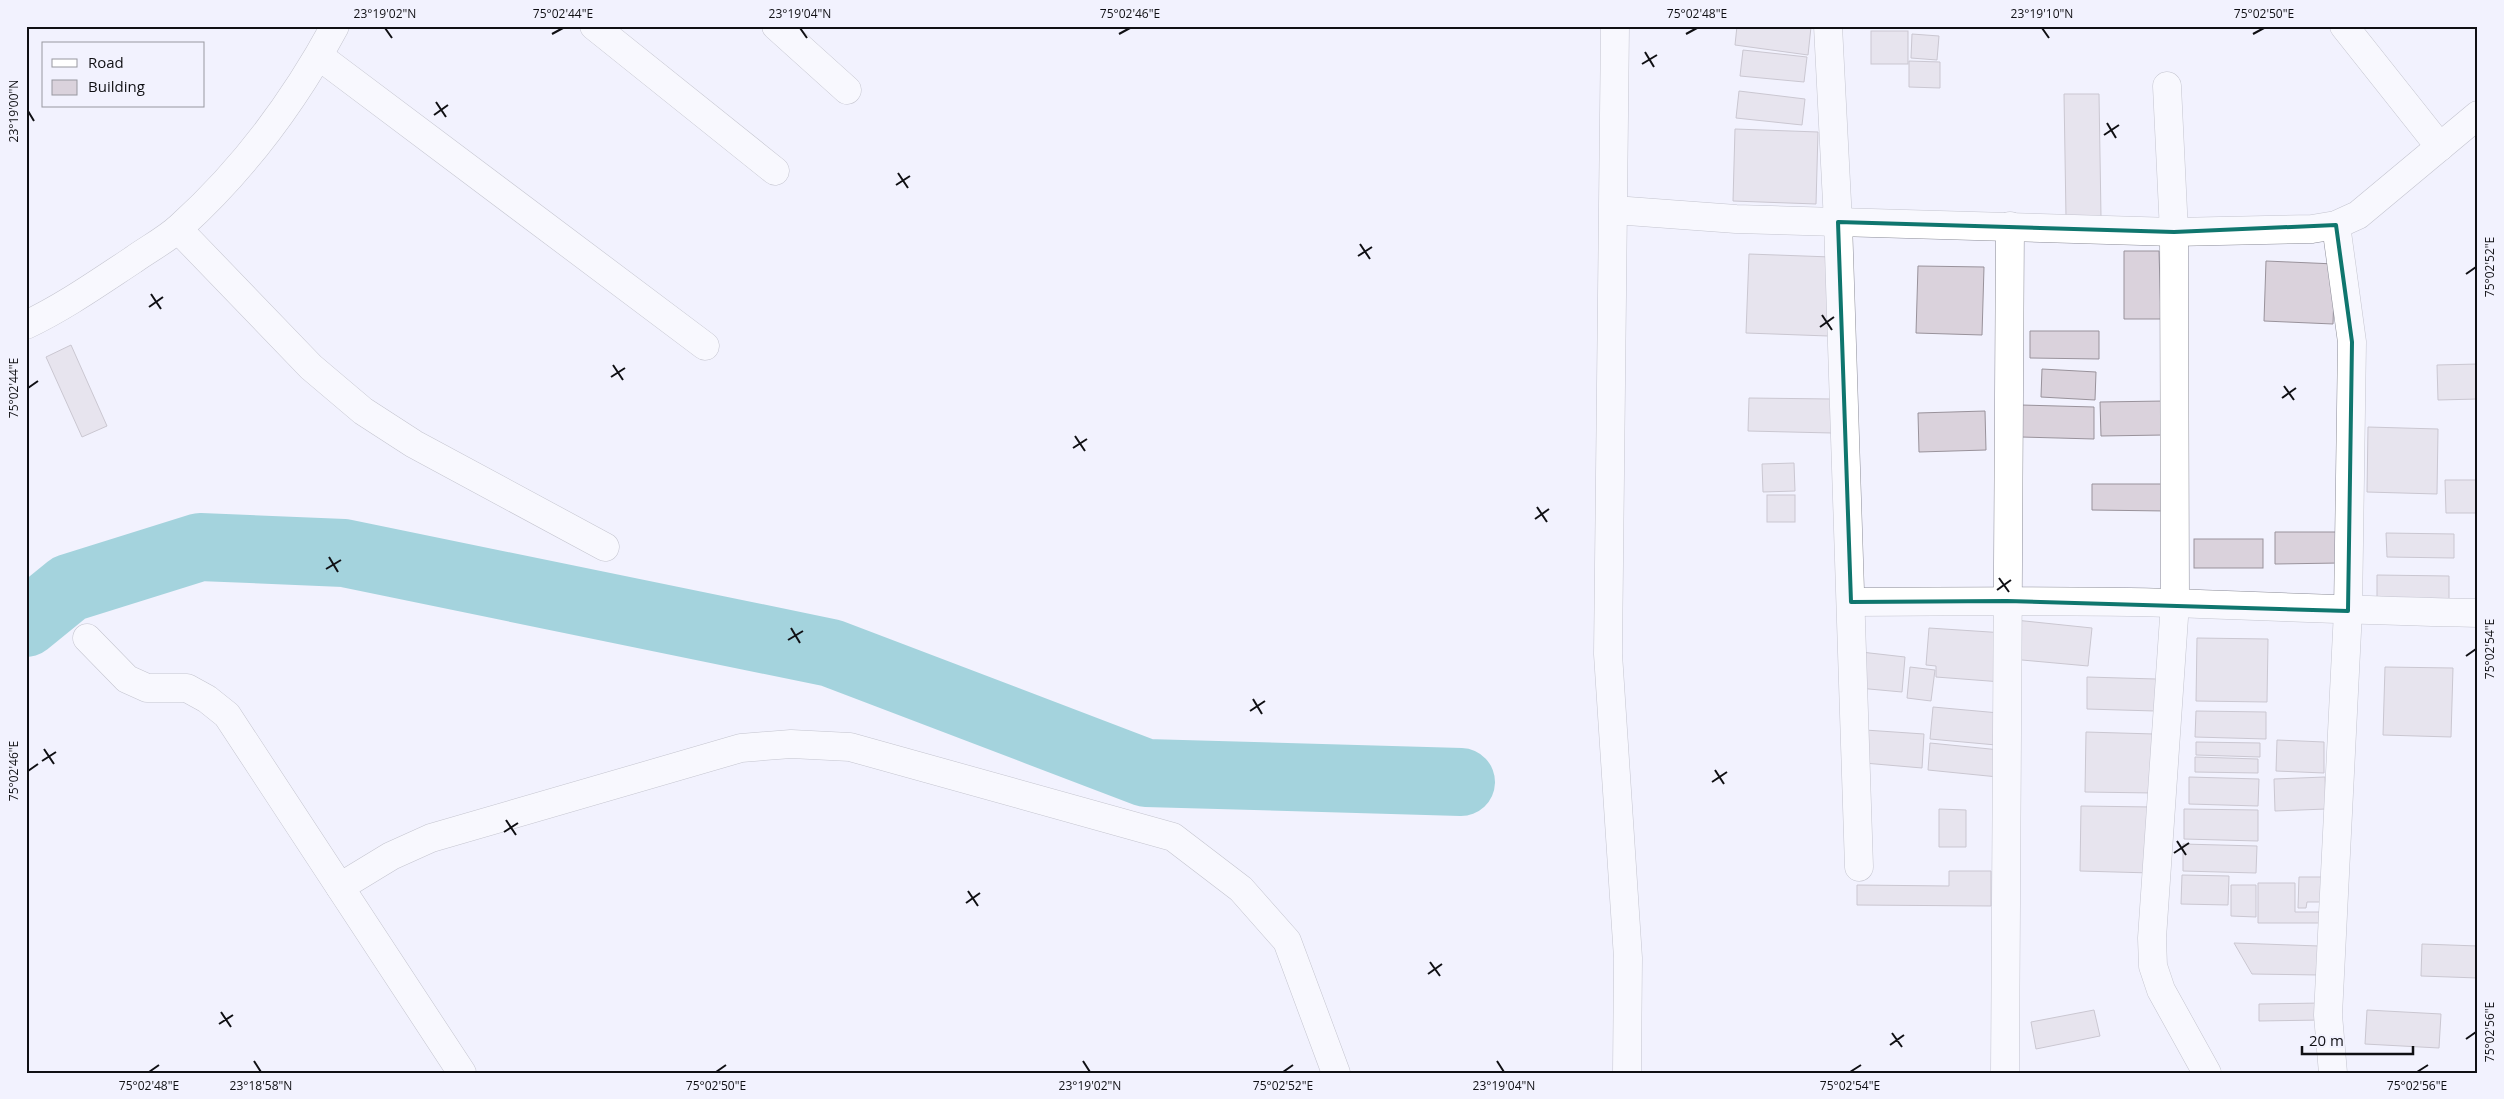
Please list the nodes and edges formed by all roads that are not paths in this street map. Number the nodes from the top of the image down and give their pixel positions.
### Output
1 (335, 26) edge
2 (594, 26) edge
3 (776, 26) edge
4 (1615, 26) edge
5 (1828, 26) edge
6 (2344, 26) edge
7 (319, 56) junction
8 (2167, 86) dead end
9 (847, 90) dead end
10 (2478, 115) edge
11 (2440, 147) junction
12 (775, 171) dead end
13 (1614, 210) junction
14 (1838, 222) junction
15 (2336, 225) junction
16 (2010, 226) junction
17 (178, 229) junction
18 (2174, 232) junction
19 (26, 325) edge
20 (705, 346) dead end
21 (605, 547) dead end
22 (2007, 600) junction
23 (1851, 602) junction
24 (2175, 604) junction
25 (2348, 611) junction
26 (2478, 613) edge
27 (87, 638) dead end
28 (1859, 867) dead end
29 (340, 887) junction
30 (462, 1073) edge
31 (1336, 1073) edge
32 (1627, 1073) edge
33 (2005, 1073) edge
34 (2207, 1073) edge
35 (2333, 1073) edge

1 - 7 street
2 - 12 street
3 - 9 street
4 - 13 street
5 - 14 street
6 - 11 street
7 - 17 street
7 - 20 street
8 - 18 street
10 - 11 street
11 - 15 street
13 - 14 street
13 - 32 street
14 - 16 street
14 - 23 street
15 - 18 street
15 - 25 street
16 - 18 street
16 - 22 street
17 - 19 street
17 - 21 street
18 - 24 street
22 - 23 street
22 - 24 street
22 - 33 street
23 - 28 street
24 - 25 street
24 - 34 street
25 - 26 street
25 - 35 street
27 - 29 street
29 - 30 street
29 - 31 street

